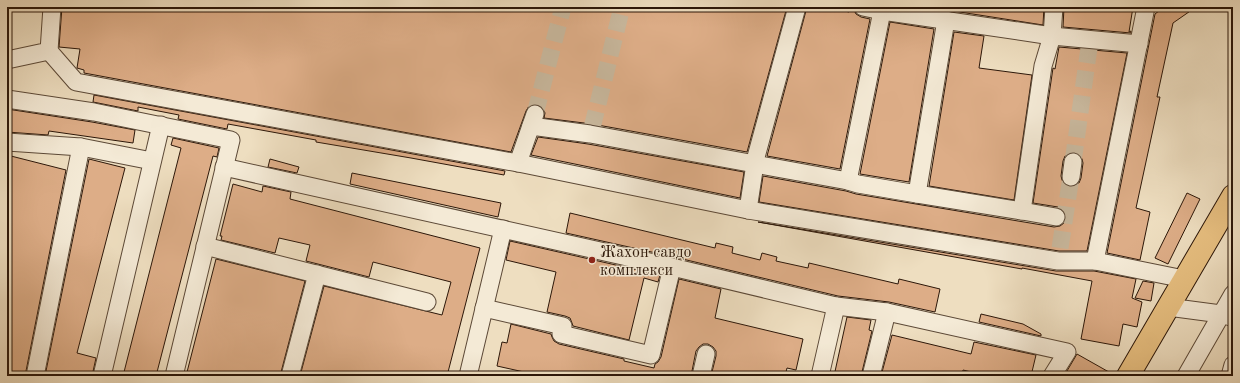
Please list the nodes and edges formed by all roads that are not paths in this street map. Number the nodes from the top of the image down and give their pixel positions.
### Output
1 (52, 7) edge
2 (797, 7) edge
3 (863, 7) edge
4 (1054, 7) edge
5 (1149, 10) edge
6 (882, 11) junction
7 (946, 20) junction
8 (1052, 36) junction
9 (1139, 44) junction
10 (49, 51) junction
11 (7, 60) edge
12 (7, 99) edge
13 (160, 125) junction
14 (7, 142) edge
15 (81, 147) junction
16 (152, 161) junction
17 (518, 164) junction
18 (756, 164) junction
19 (224, 167) junction
20 (848, 181) junction
21 (917, 194) junction
22 (1233, 196) edge
23 (748, 210) junction
24 (1022, 211) junction
25 (1056, 217) dead end
26 (503, 229) junction
27 (205, 246) junction
28 (1094, 261) junction
29 (672, 267) junction
30 (317, 274) junction
31 (1184, 279) junction
32 (1233, 294) edge
33 (427, 302) dead end
34 (836, 306) junction
35 (1168, 307) junction
36 (484, 308) junction
37 (887, 312) junction
38 (1227, 316) edge
39 (706, 354) dead end
40 (1233, 365) edge
41 (35, 376) edge
42 (102, 376) edge
43 (174, 376) edge
44 (290, 376) edge
45 (468, 376) edge
46 (701, 376) edge
47 (820, 376) edge
48 (871, 376) edge
49 (1052, 376) edge
50 (1128, 376) edge
51 (1186, 376) edge
52 (1230, 376) edge

1 - 10 lane
2 - 18 lane
3 - 6 lane
4 - 8 lane
5 - 9 lane
6 - 7 lane
6 - 20 lane
7 - 8 lane
7 - 21 lane
8 - 9 lane
8 - 24 lane
9 - 28 lane
10 - 11 lane
10 - 17 lane
12 - 13 lane
13 - 16 lane
13 - 19 lane
14 - 15 lane
15 - 16 lane
15 - 41 lane
16 - 42 lane
17 - 18 lane
17 - 23 lane
18 - 20 lane
18 - 23 lane
19 - 26 lane
19 - 27 lane
20 - 21 lane
21 - 24 lane
22 - 31 main road
23 - 28 lane
24 - 25 lane
26 - 29 lane
26 - 36 lane
27 - 30 lane
27 - 43 lane
28 - 31 lane
29 - 34 lane
29 - 36 lane
30 - 33 lane
30 - 44 lane
31 - 35 main road
32 - 38 lane
34 - 37 lane
34 - 47 lane
35 - 38 lane
35 - 50 main road
36 - 45 lane
37 - 48 lane
37 - 49 lane
38 - 51 lane
39 - 46 lane
40 - 52 lane

